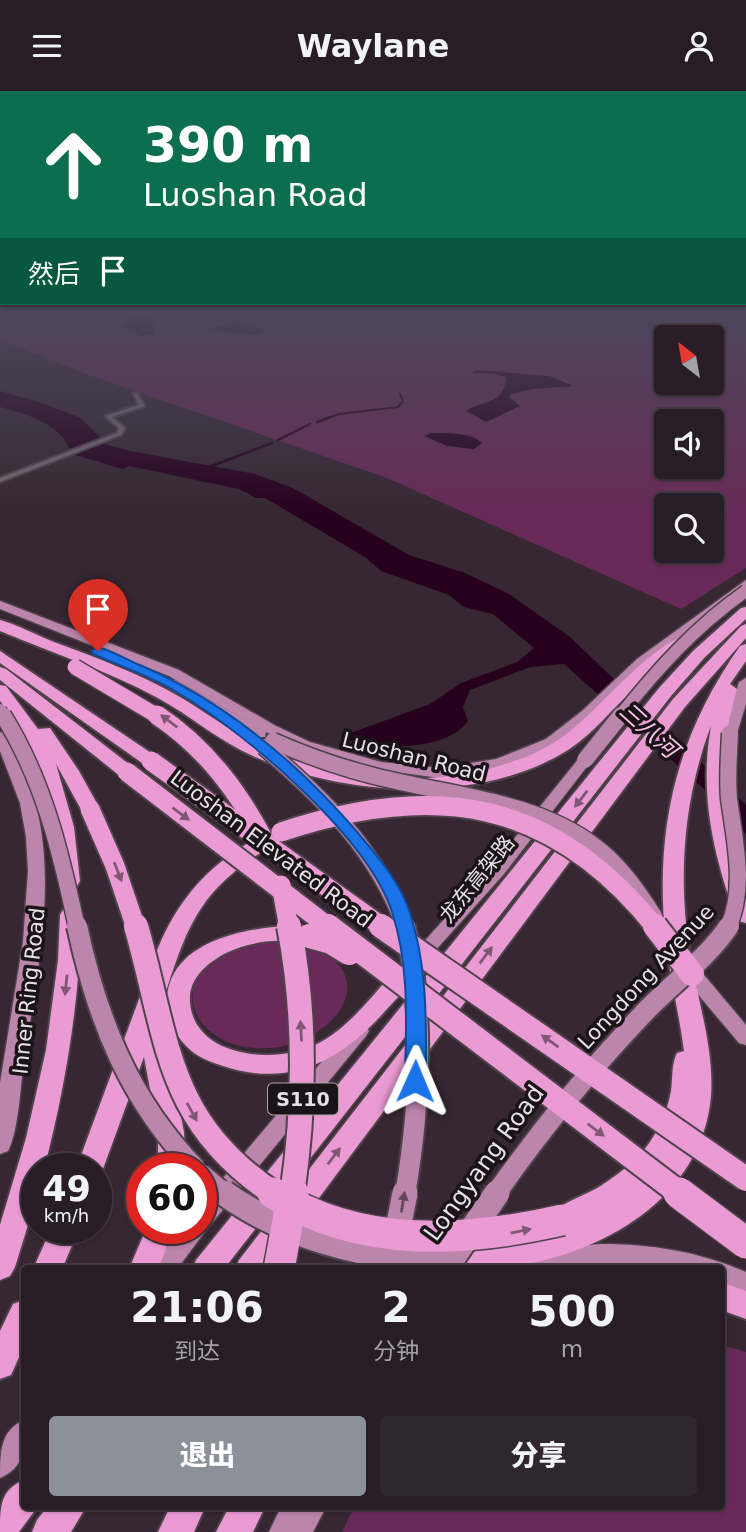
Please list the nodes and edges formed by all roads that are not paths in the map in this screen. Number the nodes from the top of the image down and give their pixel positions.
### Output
1 (135, 394) dead end
2 (0, 480) edge
3 (746, 584) edge
4 (746, 591) edge
5 (746, 603) edge
6 (0, 605) edge
7 (0, 611) edge
8 (746, 611) edge
9 (0, 627) edge
10 (746, 629) edge
11 (744, 652) edge
12 (0, 656) edge
13 (0, 672) edge
14 (746, 682) edge
15 (0, 690) edge
16 (672, 697) junction
17 (202, 701) junction
18 (181, 705) joint
19 (0, 710) edge
20 (716, 728) junction
21 (576, 730) junction
22 (0, 736) edge
23 (630, 752) junction
24 (746, 916) edge
25 (403, 976) junction
26 (688, 987) junction
27 (149, 1005) junction
28 (746, 1038) edge
29 (491, 1051) junction
30 (571, 1092) joint
31 (0, 1145) edge
32 (96, 1153) edge
33 (171, 1153) edge
34 (181, 1153) edge
35 (746, 1179) edge
36 (217, 1186) edge
37 (217, 1202) edge
38 (746, 1243) edge
39 (58, 1244) edge
40 (154, 1244) edge
41 (183, 1244) edge
42 (477, 1261) junction
43 (49, 1265) edge
44 (145, 1265) edge
45 (165, 1265) edge
46 (209, 1265) edge
47 (252, 1265) edge
48 (280, 1265) edge
49 (391, 1265) edge
50 (434, 1265) edge
51 (442, 1265) edge
52 (448, 1265) edge
53 (696, 1265) edge
54 (0, 1267) edge
55 (725, 1274) edge
56 (746, 1283) edge
57 (725, 1297) edge
58 (746, 1305) edge
59 (21, 1320) edge
60 (0, 1364) edge
61 (21, 1437) edge
62 (0, 1464) edge
63 (21, 1501) edge
64 (67, 1510) edge
65 (186, 1510) edge
66 (246, 1510) edge
67 (294, 1510) edge
68 (310, 1510) edge
69 (0, 1528) edge
70 (49, 1532) edge
71 (175, 1532) edge
72 (233, 1532) edge
73 (283, 1532) edge
74 (297, 1532) edge

1 - 2 street
3 - 21 main road
4 - 25 main road, bridge
5 - 21 highway
6 - 21 main road
7 - 17 main road, Luoshan Road
8 - 16 highway
9 - 18 highway
48 -> 9 highway, bridge
10 - 16 highway
11 - 20 highway
35 -> 12 highway, Luoshan Elevated Road, bridge
13 -> 26 highway, bridge
13 -> 29 highway, Luoshan Elevated Road, bridge
14 - 20 main road, Longdong Avenue
15 -> 54 highway, Inner Ring Road
16 - 23 highway, 龙东高架路
17 - 26 main road, Luoshan Road, bridge
49 -> 17 main road, bridge
18 - 21 highway
19 - 34 main road, bridge
20 - 24 highway
20 - 26 highway
20 - 30 main road, Longdong Avenue, bridge
22 - 31 main road
23 -> 46 highway, 龙东高架路
47 -> 23 highway, 龙东高架路
25 - 29 highway, bridge
25 - 37 main road, S110
26 - 27 highway, bridge
26 - 28 main road, Luoshan Road
26 - 42 highway
27 - 32 highway
27 - 33 highway
29 -> 38 highway, Luoshan Elevated Road, bridge
30 - 51 main road, Longyang Road, bridge
36 - 50 main road, bridge
39 - 43 highway
40 - 44 highway
41 - 45 main road
42 - 52 highway, bridge
42 - 53 main road
55 - 56 main road
57 - 58 highway
59 - 60 highway
61 - 62 main road
63 - 69 highway
64 - 70 highway
65 - 71 highway
66 - 72 highway
67 - 73 main road
68 - 74 main road

